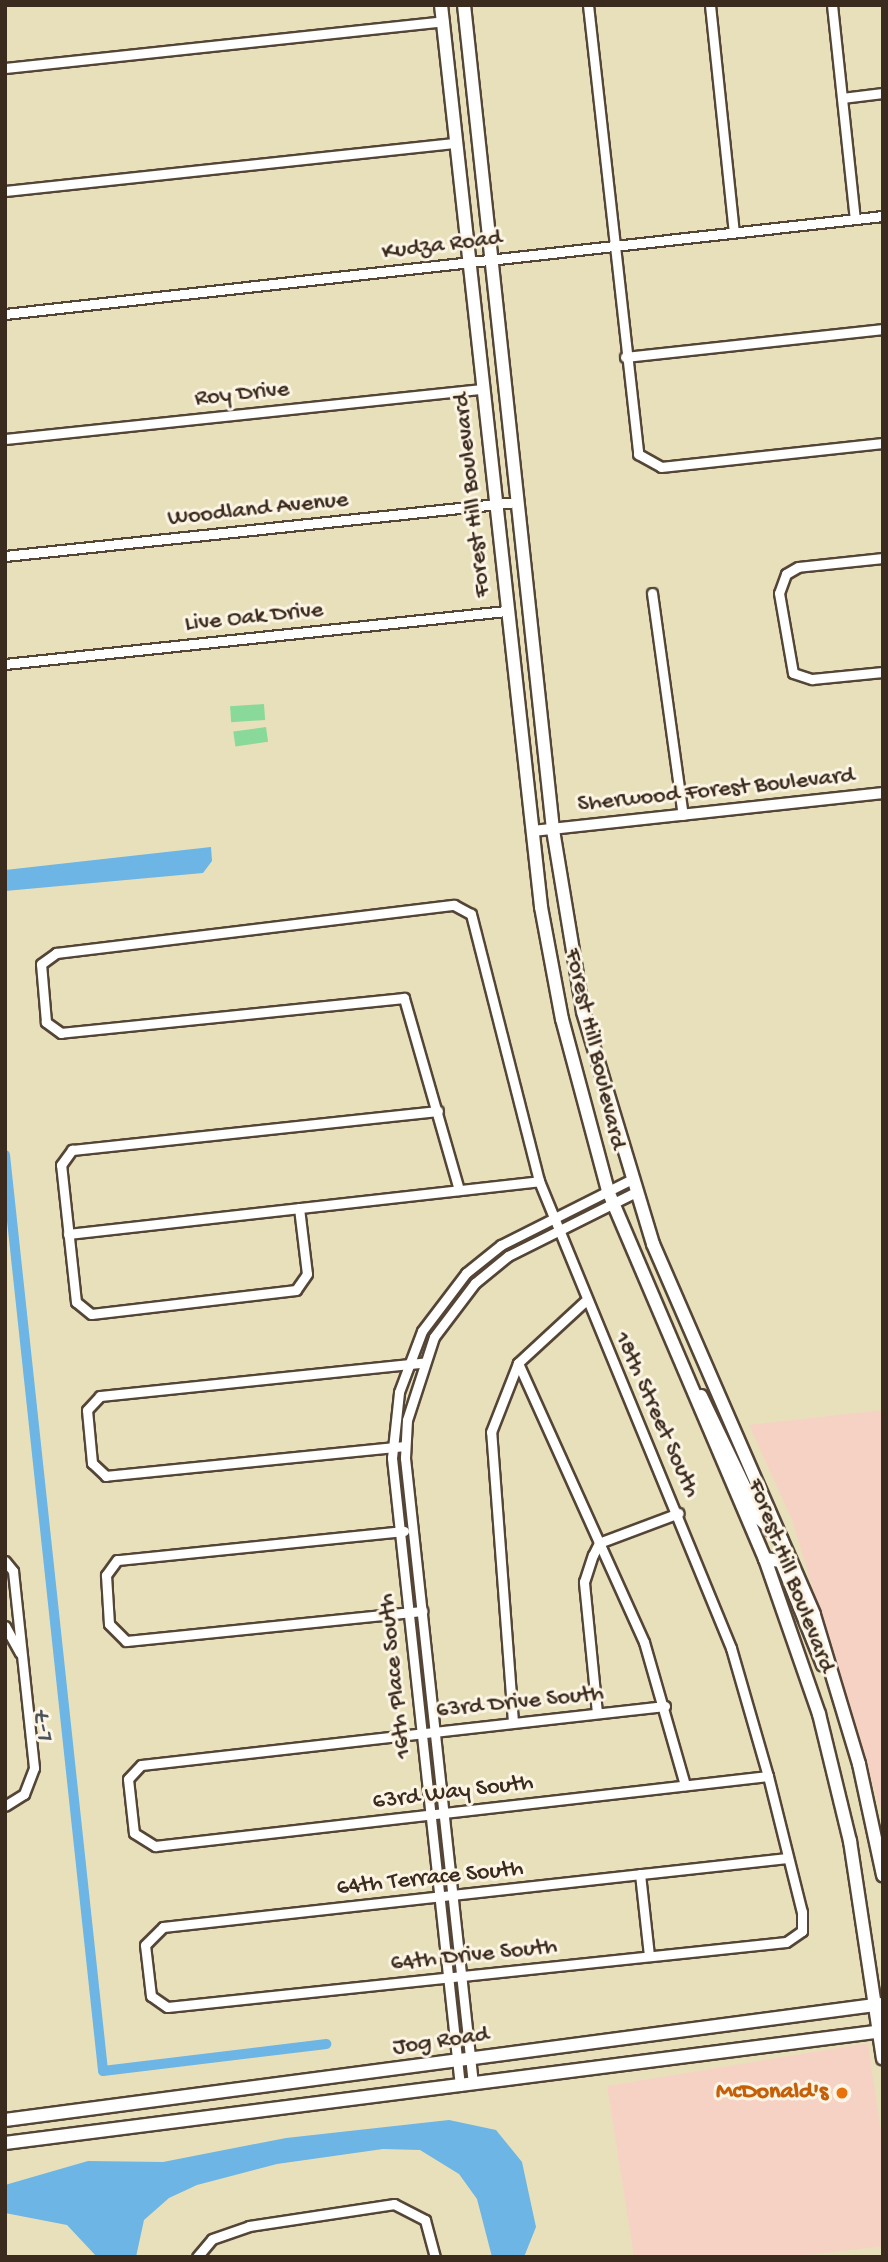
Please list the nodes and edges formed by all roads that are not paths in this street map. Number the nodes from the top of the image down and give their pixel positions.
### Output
1 (441, 5) edge
2 (464, 5) edge
3 (588, 5) edge
4 (710, 5) edge
5 (832, 5) edge
6 (443, 21) junction
7 (5, 68) edge
8 (883, 93) edge
9 (842, 98) junction
10 (456, 143) junction
11 (5, 191) edge
12 (883, 216) edge
13 (855, 219) junction
14 (734, 232) junction
15 (613, 244) junction
16 (490, 260) junction
17 (468, 264) junction
18 (5, 314) edge
19 (883, 329) edge
20 (625, 357) junction
21 (482, 388) junction
22 (5, 439) edge
23 (883, 443) edge
24 (516, 502) junction
25 (495, 504) junction
26 (5, 556) edge
27 (883, 558) edge
28 (652, 593) dead end
29 (506, 611) junction
30 (5, 664) edge
31 (883, 672) edge
32 (883, 793) edge
33 (683, 815) junction
34 (553, 830) junction
35 (533, 831) junction
36 (438, 1111) junction
37 (630, 1180) junction
38 (539, 1181) junction
39 (459, 1190) junction
40 (608, 1191) junction
41 (634, 1193) junction
42 (613, 1203) junction
43 (299, 1208) junction
44 (552, 1217) junction
45 (557, 1229) junction
46 (68, 1234) junction
47 (461, 1279) junction
48 (470, 1288) junction
49 (584, 1303) junction
50 (422, 1363) junction
51 (518, 1363) junction
52 (407, 1364) junction
53 (689, 1384) junction
54 (405, 1446) junction
55 (392, 1447) junction
56 (678, 1513) junction
57 (413, 1530) junction
58 (400, 1531) junction
59 (599, 1543) junction
60 (786, 1543) junction
61 (765, 1559) junction
62 (5, 1561) edge
63 (422, 1611) junction
64 (409, 1613) junction
65 (5, 1626) edge
66 (22, 1657) junction
67 (665, 1706) junction
68 (842, 1706) junction
69 (597, 1713) junction
70 (513, 1722) junction
71 (434, 1732) junction
72 (421, 1733) junction
73 (768, 1776) junction
74 (685, 1785) junction
75 (5, 1806) edge
76 (443, 1814) junction
77 (430, 1816) junction
78 (142, 1843) joint
79 (787, 1858) junction
80 (640, 1874) junction
81 (883, 1875) edge
82 (452, 1896) junction
83 (439, 1898) junction
84 (798, 1937) joint
85 (649, 1956) junction
86 (460, 1977) junction
87 (447, 1979) junction
88 (155, 2001) joint
89 (879, 2005) edge
90 (881, 2032) edge
91 (883, 2059) edge
92 (464, 2061) junction
93 (467, 2085) junction
94 (5, 2120) edge
95 (5, 2143) edge
96 (197, 2257) edge
97 (435, 2257) edge

1 - 6 main road, Forest Hill Boulevard
2 - 16 main road, Forest Hill Boulevard
3 - 15 street
4 - 14 street
5 - 9 street
6 - 7 street
6 - 10 main road, Forest Hill Boulevard
8 - 9 street
9 - 13 street
10 - 11 street
10 - 17 main road, Forest Hill Boulevard
12 - 13 street, Kudza Road
13 - 14 street, Kudza Road
14 - 15 street, Kudza Road
15 - 16 street, Kudza Road
15 - 20 street
16 - 17 street, Kudza Road
16 - 24 main road, Forest Hill Boulevard
17 - 18 street, Kudza Road
17 - 21 main road, Forest Hill Boulevard
19 - 20 street
20 - 23 street
21 - 22 street, Roy Drive
21 - 25 main road, Forest Hill Boulevard
24 - 25 street, Woodland Avenue
24 - 34 main road, Forest Hill Boulevard
25 - 26 street, Woodland Avenue
25 - 29 main road, Forest Hill Boulevard
27 - 31 street
28 - 33 street
29 - 30 street, Live Oak Drive
29 - 35 main road, Forest Hill Boulevard
32 - 33 street, Sherwood Forest Boulevard
33 - 34 street, Sherwood Forest Boulevard
34 - 35 street, Sherwood Forest Boulevard
34 - 37 main road, Forest Hill Boulevard
35 - 40 main road, Forest Hill Boulevard
36 - 38 street, 18th Street South
36 - 39 street
36 - 46 street
37 - 40 street, 16th Place South
37 - 41 main road, Forest Hill Boulevard
38 - 39 street
38 - 44 street, 18th Street South
39 - 43 street
40 - 42 main road, Forest Hill Boulevard
40 - 44 street, 16th Place South
41 - 42 street, 16th Place South
41 - 60 main road, Forest Hill Boulevard
42 - 45 street, 16th Place South
42 - 53 main road, Forest Hill Boulevard
43 - 46 street
43 - 46 street
44 - 45 street, 18th Street South
44 - 47 street, 16th Place South
45 - 48 street, 16th Place South
45 - 49 street, 18th Street South
47 - 48 street
47 - 52 street, 16th Place South
48 - 50 street, 16th Place South
49 - 51 street
49 - 56 street, 18th Street South
50 - 52 street
50 - 54 street, 16th Place South
51 - 59 street
51 - 70 street
52 - 55 street, 16th Place South
52 - 55 street
53 - 60 main road
53 - 61 main road, Forest Hill Boulevard
54 - 55 street
54 - 57 street, 16th Place South
55 - 58 street, 16th Place South
56 - 59 street
56 - 73 street, 18th Street South
57 - 58 street
57 - 63 street, 16th Place South
58 - 64 street, 16th Place South
58 - 64 street
59 - 67 street
59 - 69 street
60 - 68 main road, Forest Hill Boulevard
61 - 68 main road
61 - 89 main road, Forest Hill Boulevard
62 - 66 street
63 - 64 street
63 - 71 street, 16th Place South
64 - 72 street, 16th Place South
65 - 66 street
66 - 75 street
67 - 69 street, 63rd Drive South
67 - 74 street
68 - 81 main road, Forest Hill Boulevard
69 - 70 street, 63rd Drive South
70 - 71 street, 63rd Drive South
71 - 72 street, 63rd Drive South
71 - 76 street, 16th Place South
72 - 77 street, 16th Place South
72 - 78 street, 63rd Drive South
73 - 74 street, 63rd Way South
73 - 79 street, 18th Street South
74 - 76 street, 63rd Way South
76 - 77 street, 63rd Way South
76 - 82 street, 16th Place South
77 - 78 street, 63rd Way South
77 - 83 street, 16th Place South
79 - 80 street, 64th Terrace South
79 - 84 street, 18th Street South
80 - 82 street, 64th Terrace South
80 - 85 street
82 - 83 street, 64th Terrace South
82 - 86 street, 16th Place South
83 - 87 street, 16th Place South
83 - 88 street, 64th Terrace South
84 - 85 street, 64th Drive South
85 - 86 street, 64th Drive South
86 - 87 street, 64th Drive South
86 - 92 street, 16th Place South
87 - 88 street, 64th Drive South
87 - 92 street, 16th Place South
89 - 90 main road, Forest Hill Boulevard
89 - 92 main road, Jog Road
90 - 91 main road, Forest Hill Boulevard
90 - 93 main road, Jog Road
92 - 93 street, 16th Place South
92 - 94 main road, Jog Road
93 - 95 main road, Jog Road
96 - 97 street

